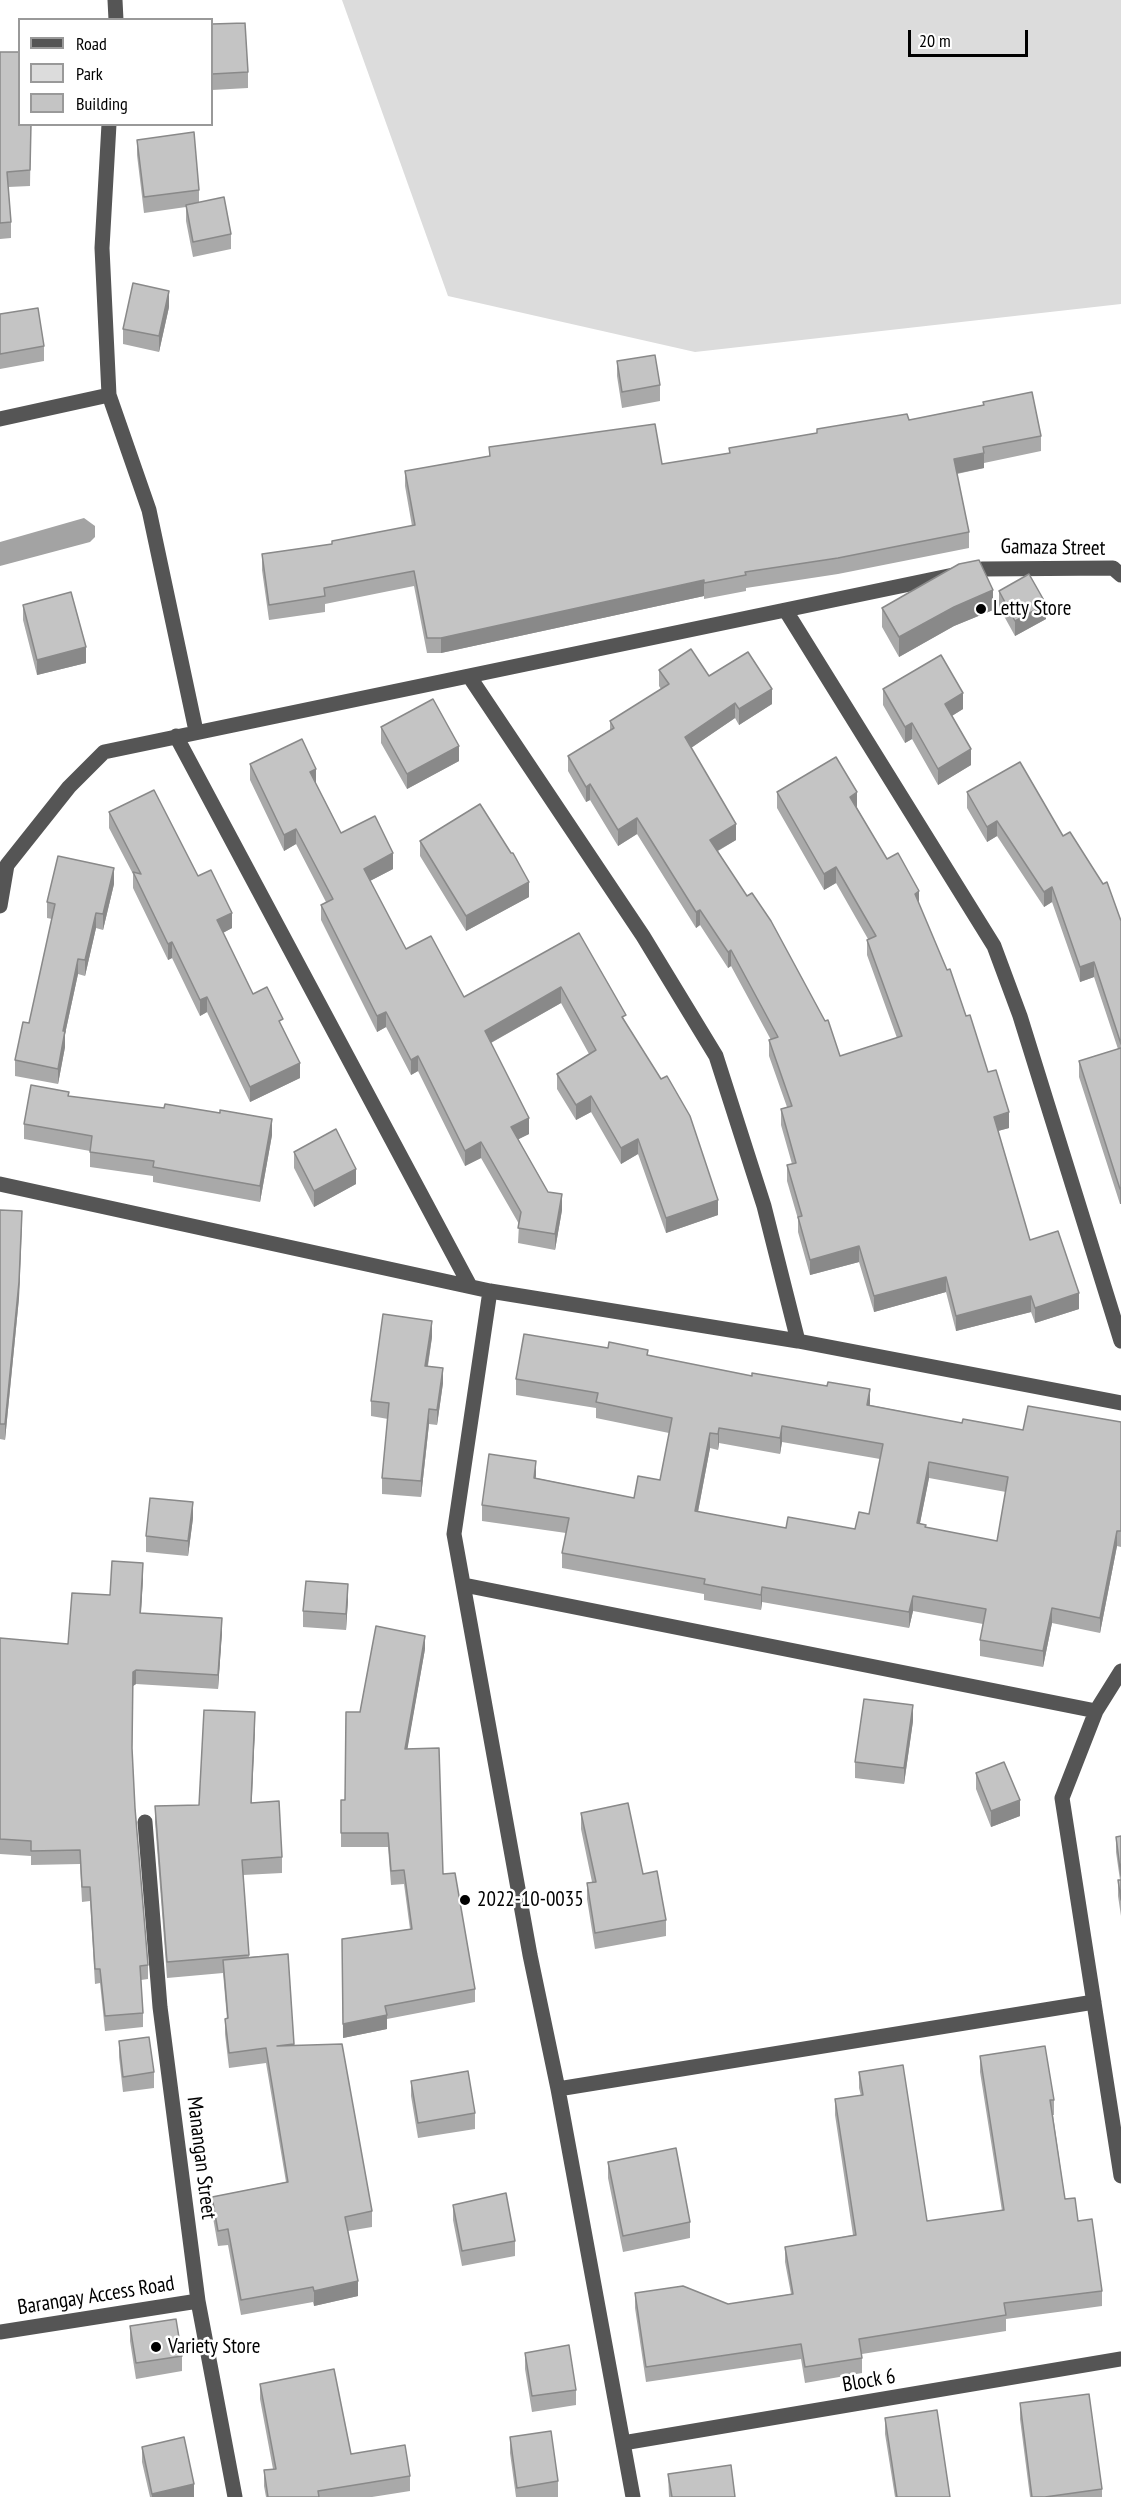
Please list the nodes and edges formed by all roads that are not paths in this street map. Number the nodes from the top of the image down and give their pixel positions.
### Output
1 (115, 0) edge
2 (116, 18) edge
3 (109, 126) edge
4 (109, 396) junction
5 (0, 419) edge
6 (1121, 575) edge
7 (786, 611) junction
8 (469, 676) junction
9 (196, 731) junction
10 (176, 736) junction
11 (0, 906) edge
12 (0, 1184) edge
13 (470, 1286) junction
14 (490, 1291) junction
15 (798, 1341) junction
16 (1121, 1341) edge
17 (1121, 1404) edge
18 (464, 1585) junction
19 (1121, 1671) edge
20 (1096, 1711) junction
21 (145, 1822) dead end
22 (1094, 2002) junction
23 (558, 2090) junction
24 (1121, 2176) edge
25 (198, 2301) junction
26 (0, 2332) edge
27 (1121, 2359) edge
28 (623, 2443) junction
29 (235, 2497) edge
30 (633, 2497) edge

1 - 2 street
3 - 4 street
4 - 5 street
4 - 9 street
6 - 7 street, Gamaza Street
7 - 8 street, Gamaza Street
7 - 16 street
8 - 9 street, Gamaza Street
8 - 15 street
9 - 10 street, Gamaza Street
10 - 11 street, Gamaza Street
10 - 13 street
12 - 13 street
13 - 14 street
14 - 15 street
14 - 18 street
15 - 17 street
18 - 20 street
18 - 23 street
19 - 20 street
20 - 22 street
21 - 25 street, Manangan Street
22 - 23 street
22 - 24 street
23 - 28 street
25 - 26 street, Barangay Access Road
25 - 29 street, Manangan Street
27 - 28 street, Block 6
28 - 30 street

